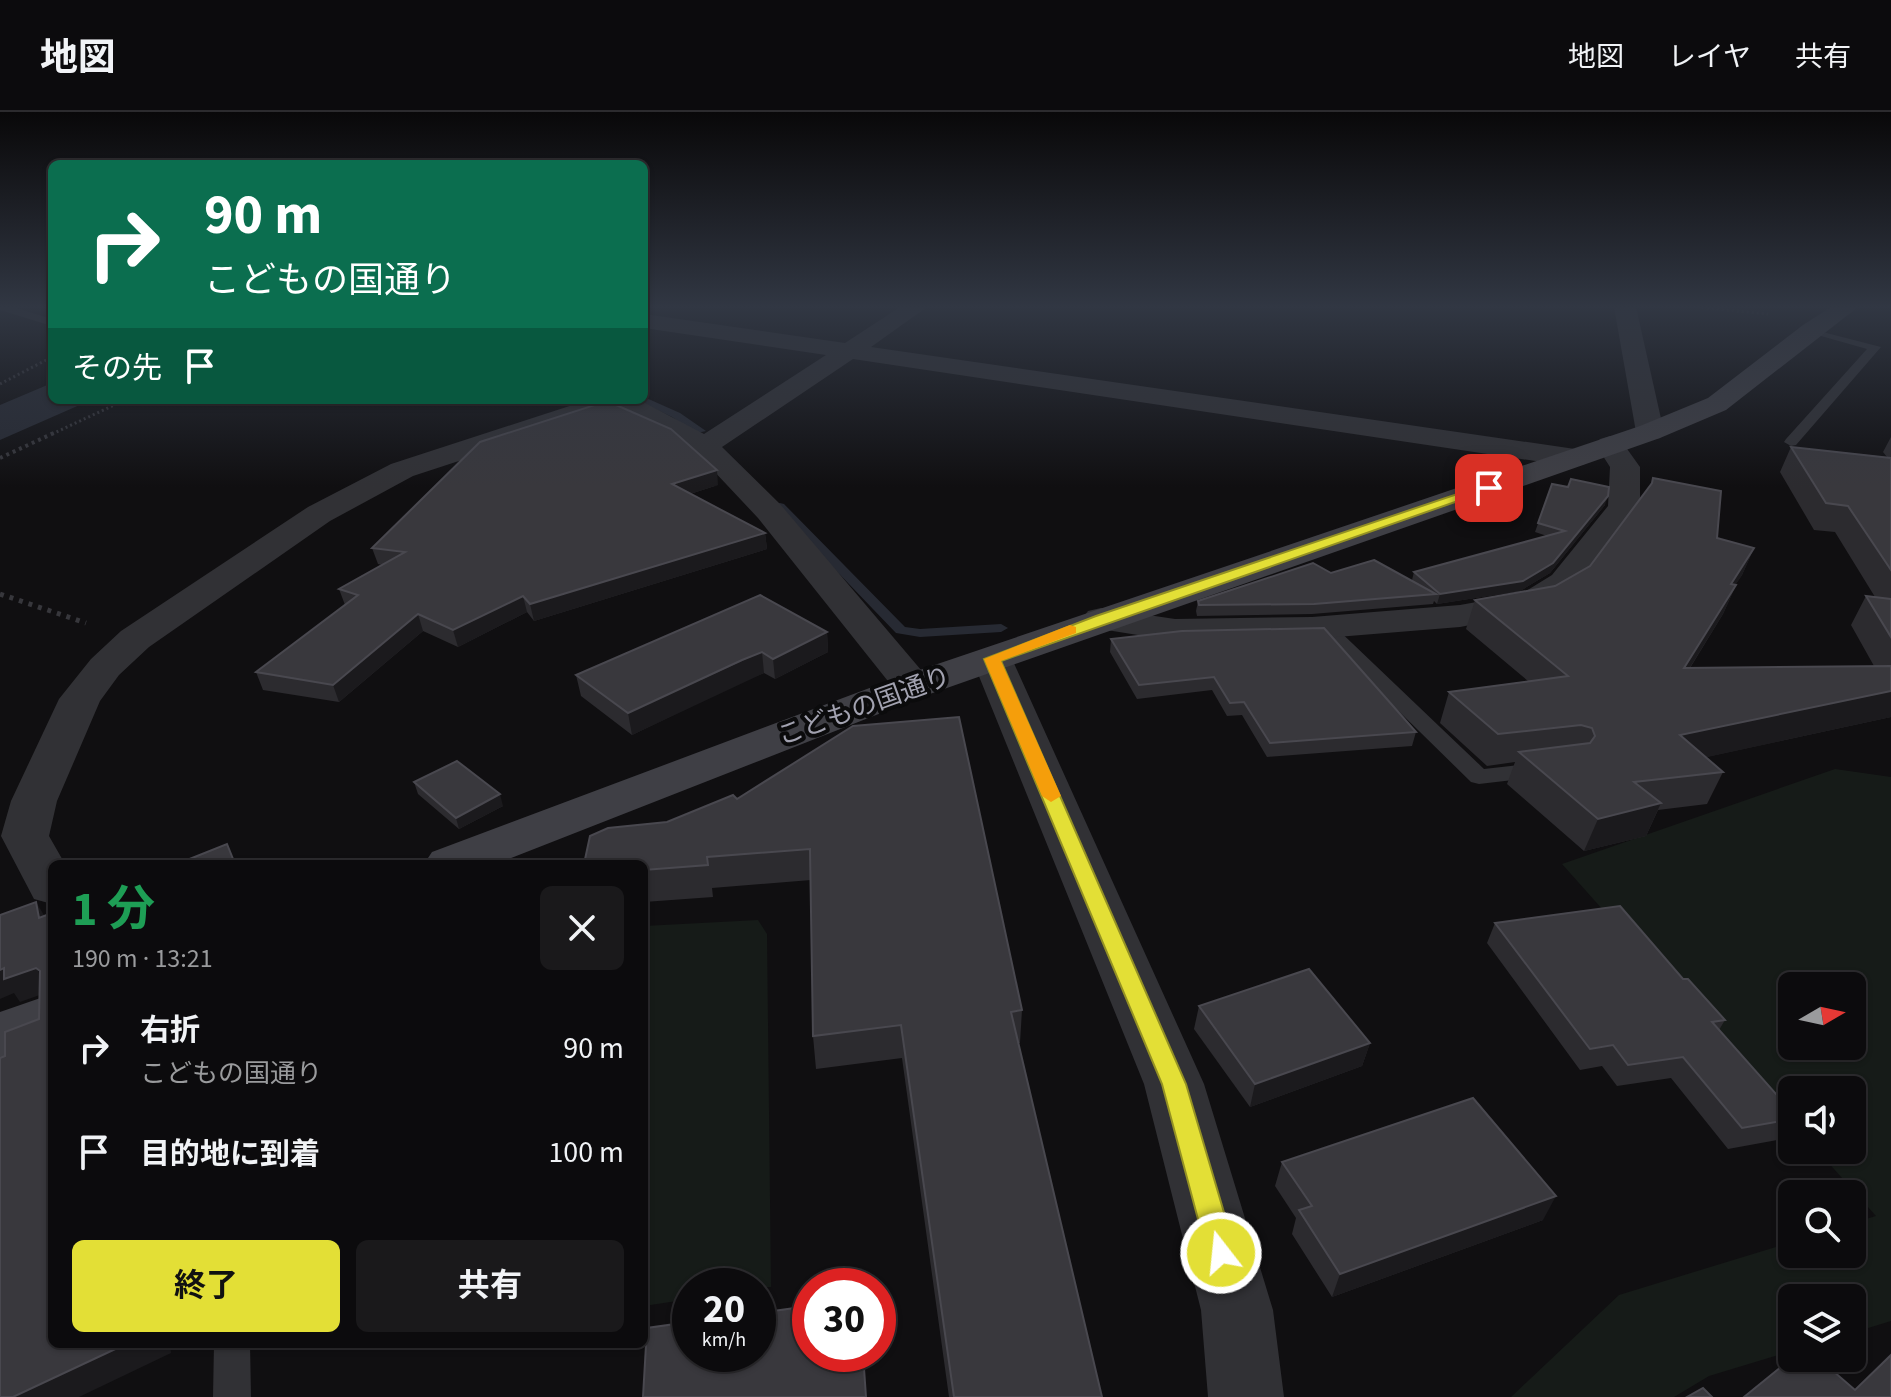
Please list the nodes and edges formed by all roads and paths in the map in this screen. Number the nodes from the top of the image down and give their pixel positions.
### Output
1 (33, 367) edge
2 (826, 367) edge
3 (966, 367) edge
4 (1637, 367) edge
5 (1765, 367) edge
6 (1857, 367) edge
7 (0, 384) edge
8 (116, 404) edge
9 (596, 404) edge
10 (614, 404) edge
11 (1650, 432) junction
12 (1791, 442) dead end
13 (1610, 445) junction
14 (703, 447) junction
15 (0, 458) edge
16 (1575, 458) junction
17 (0, 594) edge
18 (1101, 619) junction
19 (1324, 627) junction
20 (135, 639) junction
21 (992, 659) junction
22 (913, 686) junction
23 (1554, 768) edge
24 (459, 860) edge
25 (48, 879) edge
26 (48, 1018) edge
27 (0, 1036) edge
28 (232, 1348) edge
29 (232, 1397) edge
30 (1246, 1397) edge

1 - 7 path
2 - 14 street
3 - 16 street
4 - 11 street
5 - 11 main road, こどもの国通り
6 - 12 lane
8 - 15 path
9 - 20 street
10 - 14 street
11 - 13 main road, こどもの国通り
13 - 16 main road, こどもの国通り
13 - 19 street
14 - 22 street
16 - 18 main road, こどもの国通り
17 - 20 path
18 - 19 street
18 - 21 main road, こどもの国通り
19 - 23 lane
20 - 25 street
21 - 22 main road, こどもの国通り
21 - 30 street
22 - 24 main road, こどもの国通り
26 - 27 main road
28 - 29 lane

